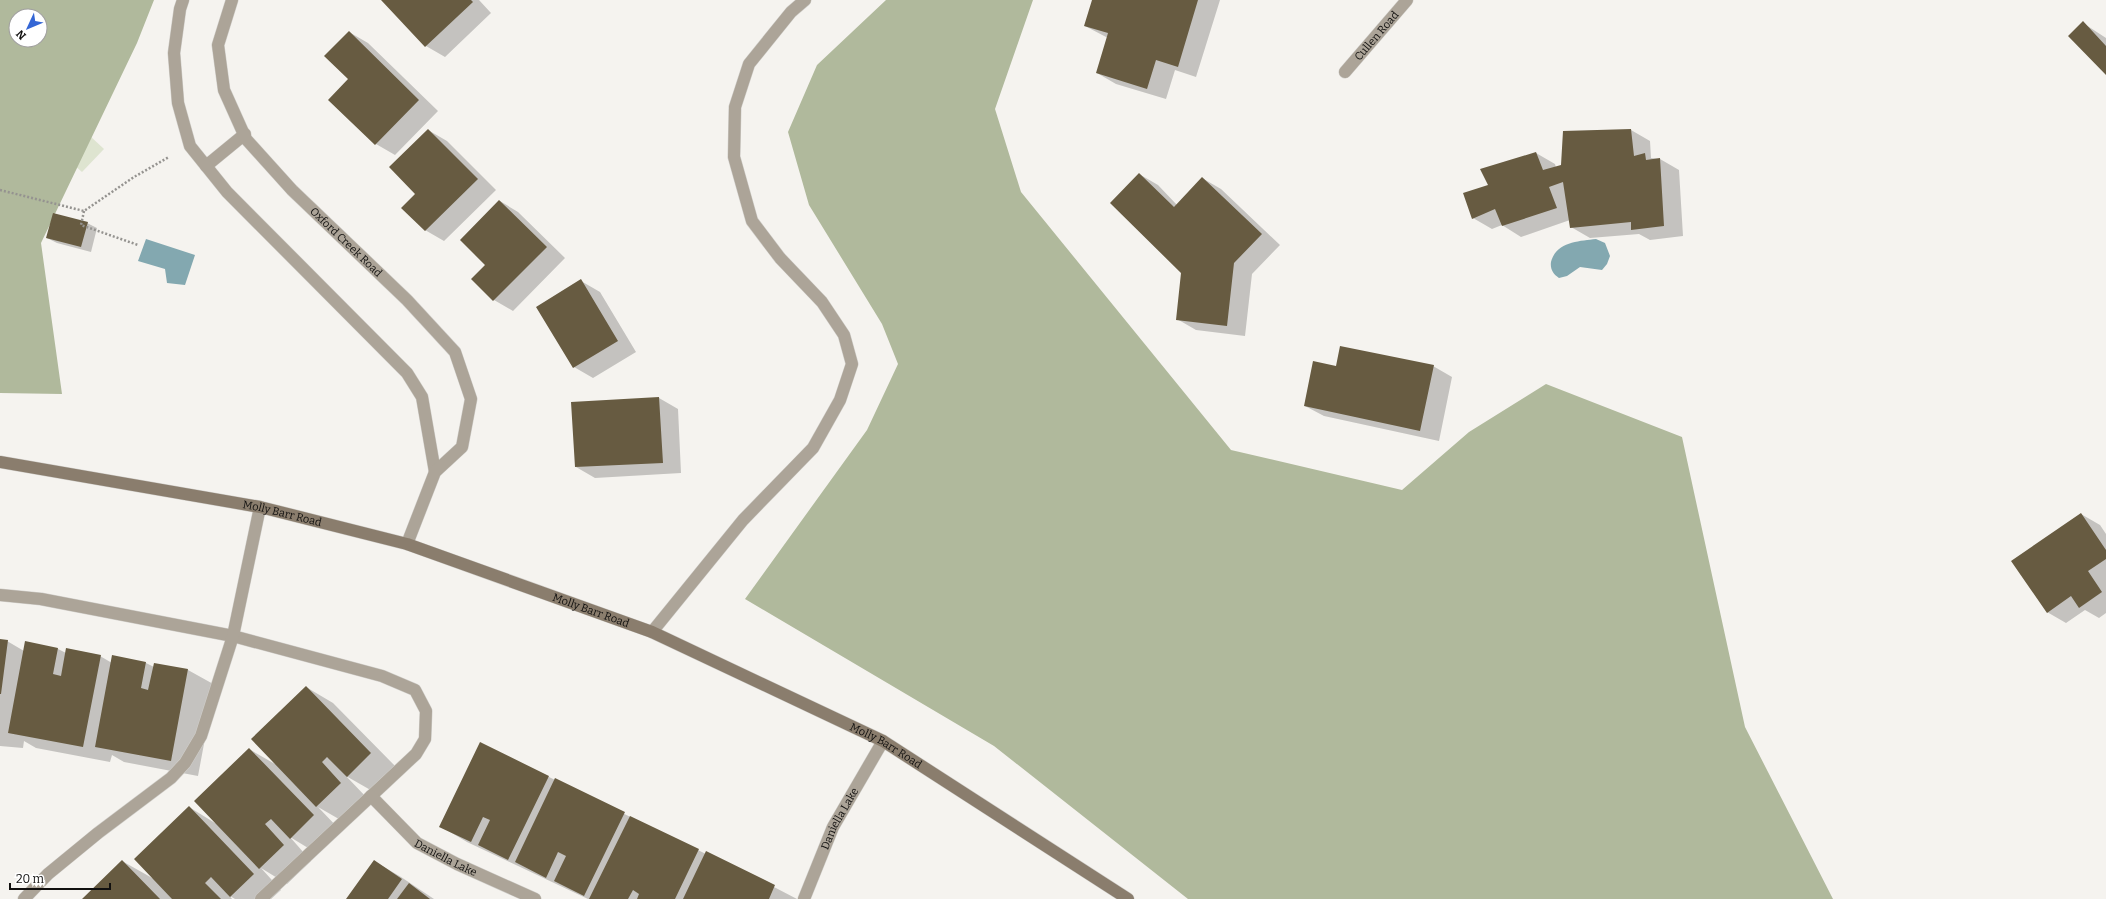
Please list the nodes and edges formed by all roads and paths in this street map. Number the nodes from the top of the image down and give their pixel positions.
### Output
1 (183, 0) edge
2 (232, 0) edge
3 (805, 0) edge
4 (1407, 0) edge
5 (1345, 72) dead end
6 (245, 134) junction
7 (190, 146) junction
8 (206, 166) junction
9 (0, 190) edge
10 (84, 211) junction
11 (138, 244) dead end
12 (0, 462) edge
13 (435, 472) junction
14 (260, 507) junction
15 (407, 544) junction
16 (0, 595) edge
17 (652, 632) junction
18 (233, 636) junction
19 (883, 742) junction
20 (371, 796) junction
21 (24, 899) edge
22 (261, 899) edge
23 (535, 899) edge
24 (804, 899) edge
25 (1128, 899) edge

1 - 7 street
2 - 6 street, Oxford Creek Road
3 - 17 street
4 - 5 street, Cullen Road
6 - 8 street
6 - 13 street, Oxford Creek Road
7 - 8 street
7 - 10 path
8 - 13 street
9 - 10 path
10 - 11 path
12 - 14 main road, Molly Barr Road
13 - 15 street, Oxford Creek Road
14 - 15 main road, Molly Barr Road
14 - 18 street
15 - 17 main road, Molly Barr Road
16 - 18 street
17 - 19 main road, Molly Barr Road
18 - 20 street
18 - 21 street
19 - 24 street, Daniella Lake
19 - 25 main road, Molly Barr Road
20 - 22 street
20 - 23 street, Daniella Lake

